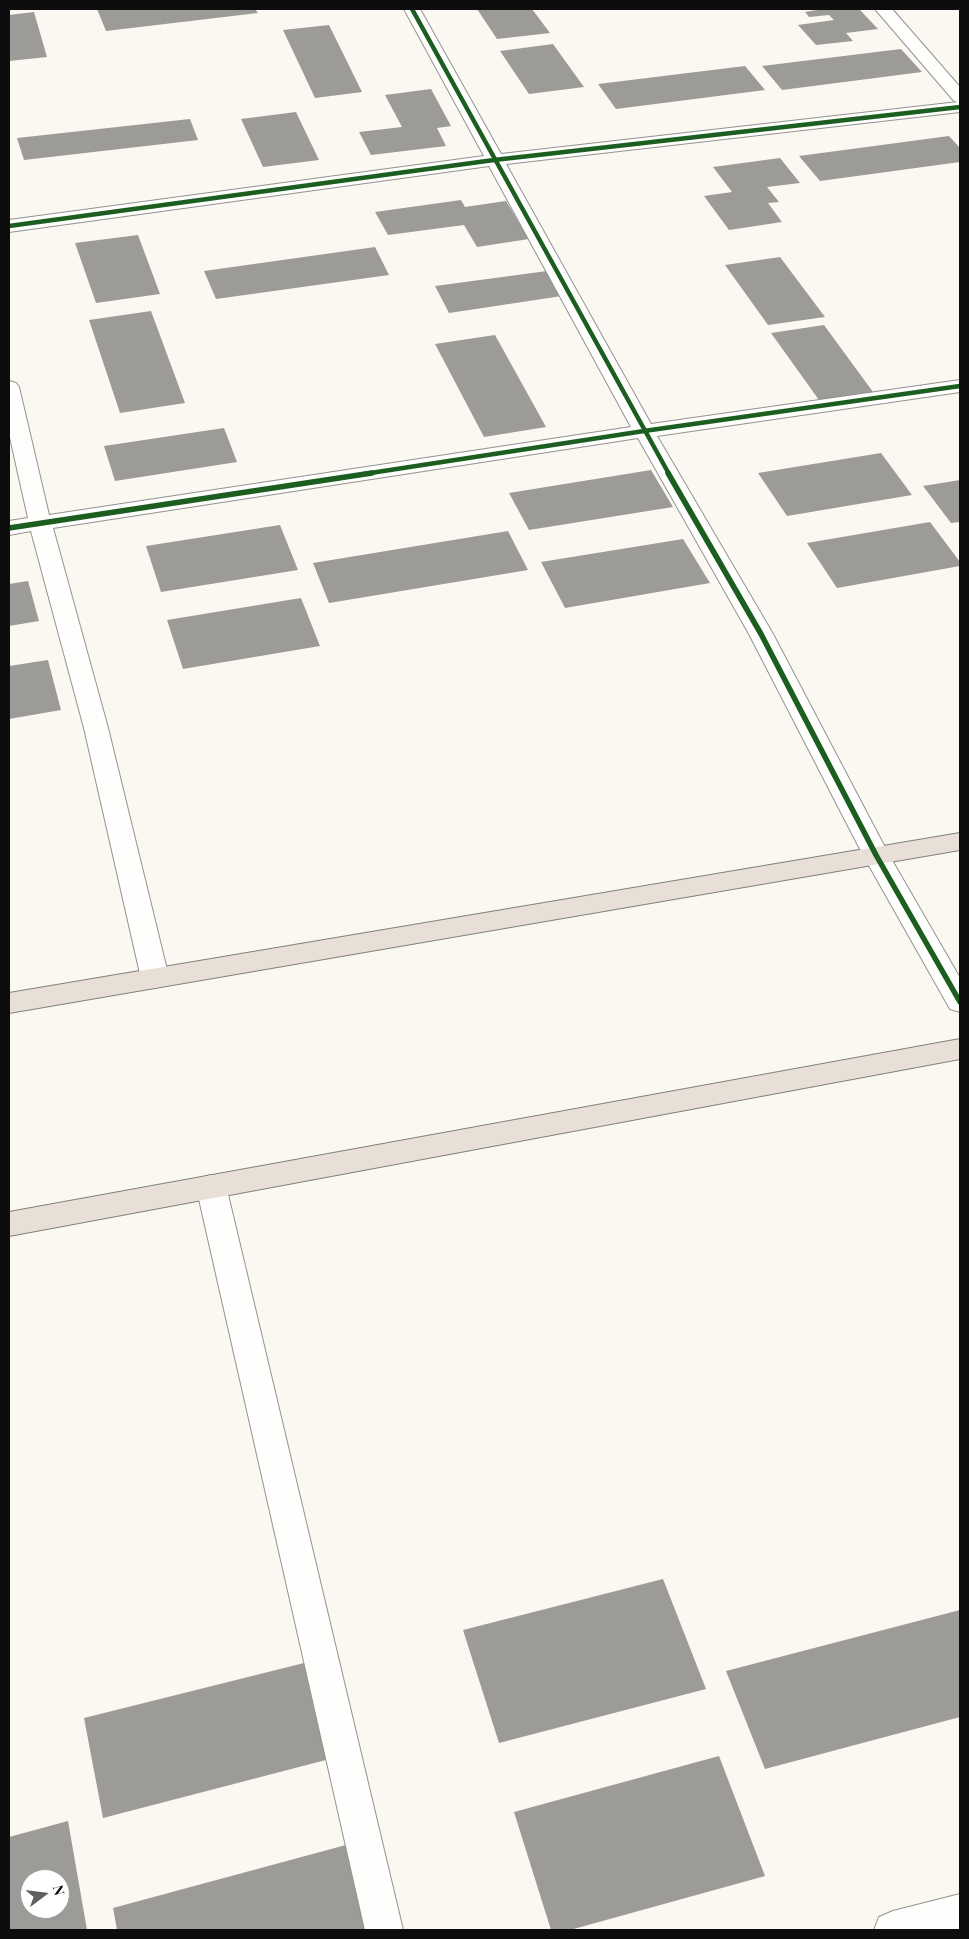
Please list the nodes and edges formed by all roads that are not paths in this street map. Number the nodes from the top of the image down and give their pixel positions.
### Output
1 (412, 9) edge
2 (883, 9) edge
3 (960, 97) edge
4 (960, 107) edge
5 (494, 160) junction
6 (9, 226) edge
7 (960, 386) edge
8 (9, 387) edge
9 (644, 431) junction
10 (40, 523) junction
11 (9, 528) edge
12 (960, 841) edge
13 (876, 855) junction
14 (155, 978) junction
15 (960, 1002) edge
16 (9, 1003) edge
17 (960, 1049) edge
18 (211, 1186) junction
19 (9, 1224) edge
20 (960, 1912) edge
21 (384, 1930) edge
22 (893, 1930) edge

1 - 5 street
2 - 3 street
4 - 5 street
5 - 6 street
5 - 9 street
7 - 9 street
8 - 10 street
9 - 10 street
9 - 13 street
10 - 11 street
10 - 14 street
12 - 13 highway
13 - 14 highway
13 - 15 street
14 - 16 highway
17 - 18 highway
18 - 19 highway
18 - 21 street
20 - 22 street

